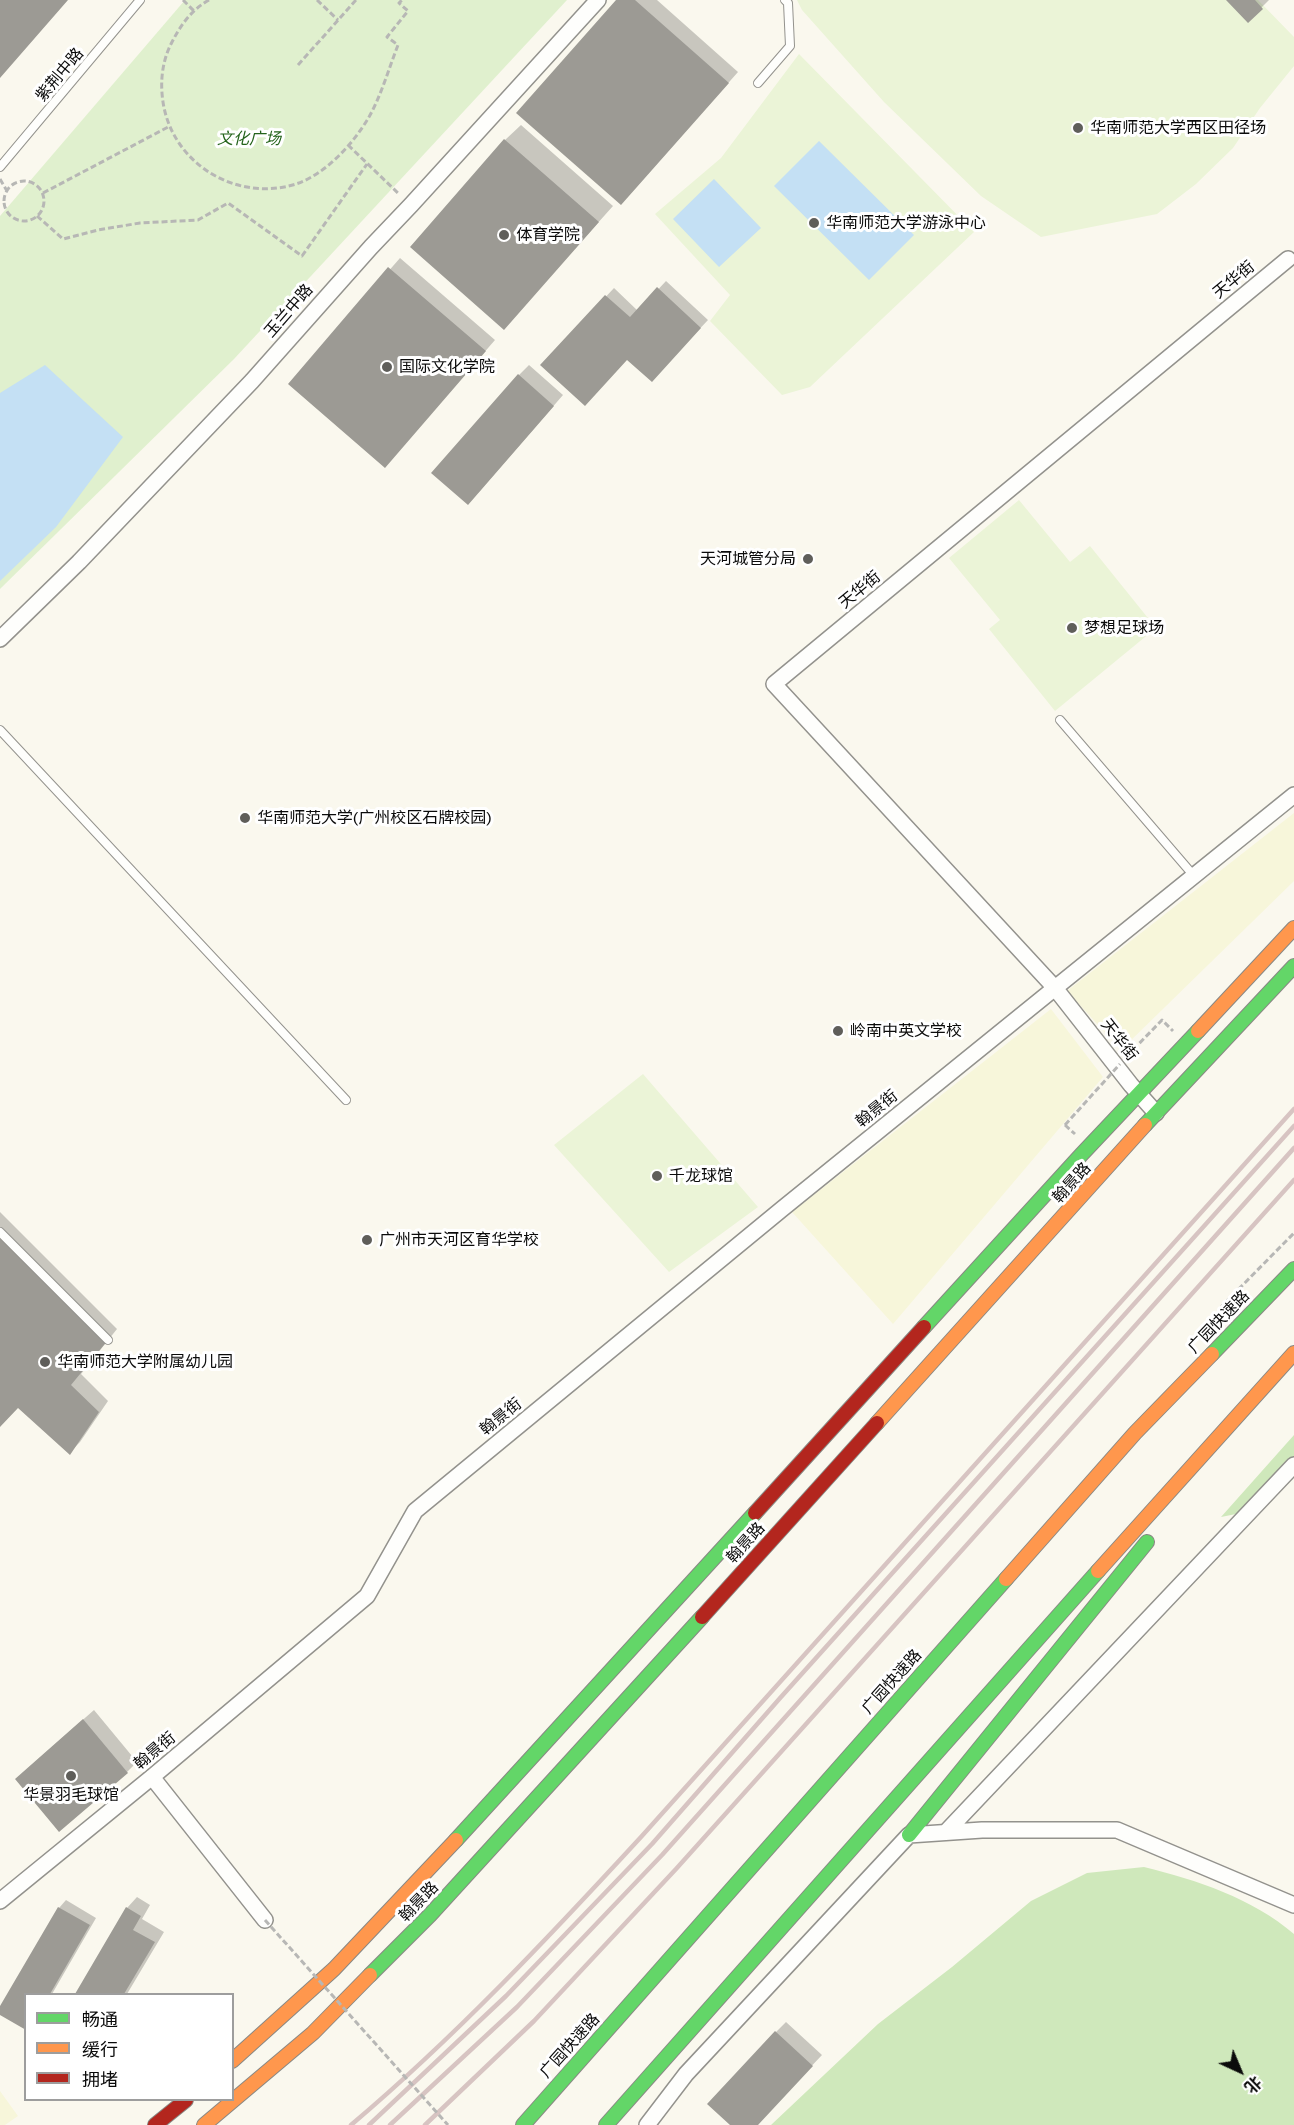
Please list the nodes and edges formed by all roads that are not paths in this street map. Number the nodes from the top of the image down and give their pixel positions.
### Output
1 (140, 0) edge
2 (598, 0) edge
3 (785, 0) edge
4 (758, 83) dead end
5 (0, 167) edge
6 (1291, 263) edge
7 (0, 639) edge
8 (1060, 720) dead end
9 (0, 730) edge
10 (1294, 795) edge
11 (1194, 876) junction
12 (1294, 928) edge
13 (1294, 966) edge
14 (1055, 988) junction
15 (1139, 1094) junction
16 (346, 1100) dead end
17 (1156, 1113) junction
18 (0, 1232) edge
19 (1294, 1269) edge
20 (108, 1340) dead end
21 (1294, 1353) edge
22 (1268, 1381) junction
23 (1294, 1465) edge
24 (1184, 1496) dead end
25 (1155, 1532) dead end
26 (152, 1777) junction
27 (946, 1832) junction
28 (909, 1835) junction
29 (0, 1901) edge
30 (1294, 1905) edge
31 (265, 1920) road end
32 (234, 2059) edge
33 (234, 2100) edge
34 (185, 2101) edge
35 (233, 2101) edge
36 (155, 2125) edge
37 (204, 2125) edge
38 (523, 2125) edge
39 (606, 2125) edge
40 (647, 2125) edge

1 - 5 lane, 紫荆中路
2 - 7 street, 玉兰中路
3 - 4 lane
6 - 14 street, 天华街
8 - 11 lane
9 - 16 lane
10 - 11 street
11 - 14 street
12 - 15 main road, 翰景路
13 - 17 main road, 翰景路
14 - 15 street, 天华街
14 - 26 street, 翰景街
15 - 17 street, 天华街
15 - 32 main road, 翰景路
17 - 33 main road, 翰景路
18 - 20 lane
19 - 38 main road, 广园快速路
21 - 22 main road
22 - 24 main road
22 - 39 main road
23 - 27 street
25 - 28 main road
26 - 29 street, 翰景街
26 - 31 street
27 - 28 street
27 - 30 street
28 - 40 street
34 - 36 main road
35 - 37 main road, 翰景路

